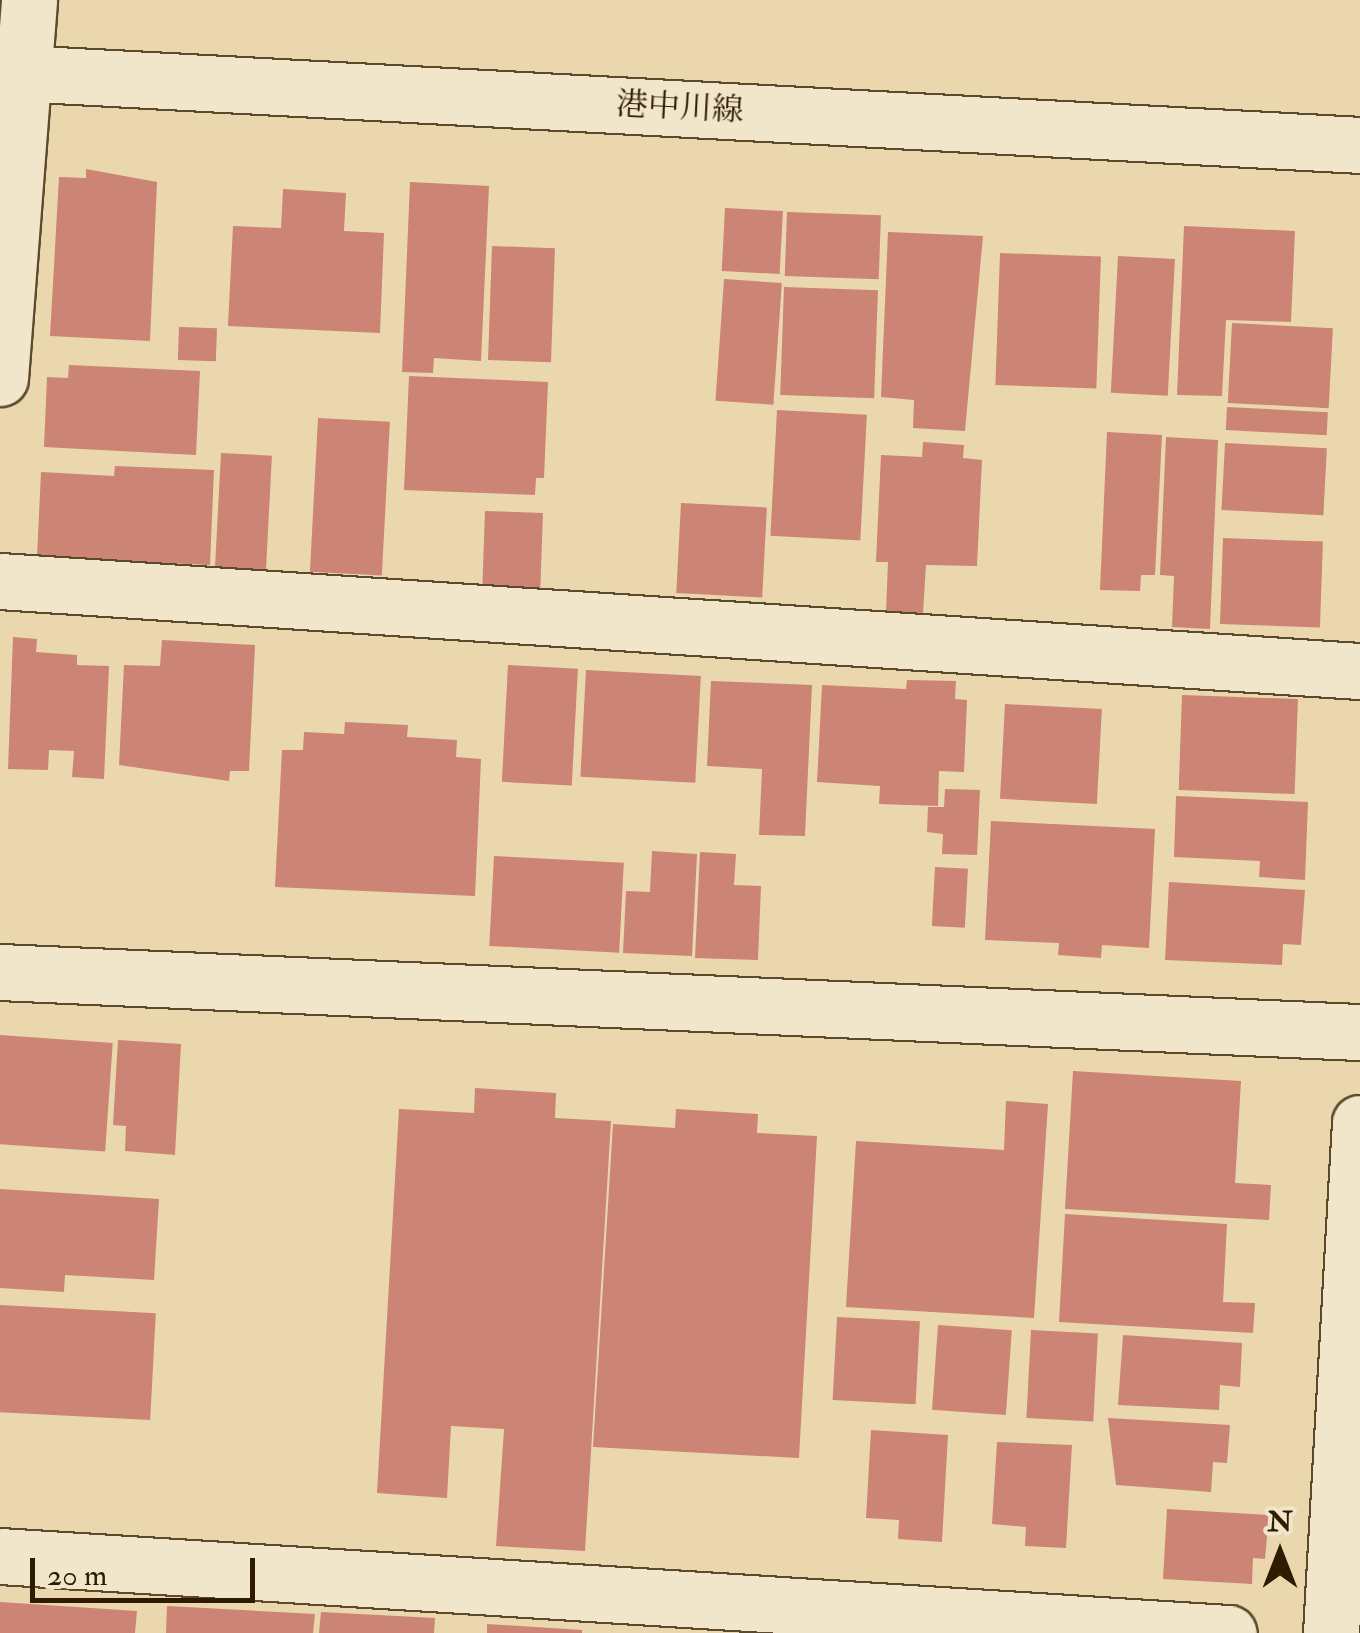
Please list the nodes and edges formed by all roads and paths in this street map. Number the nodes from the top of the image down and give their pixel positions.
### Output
1 (29, 0) edge
2 (12, 72) edge
3 (1360, 145) edge
4 (0, 378) edge
5 (0, 581) edge
6 (1360, 670) edge
7 (0, 972) edge
8 (1360, 1032) edge
9 (1360, 1123) edge
10 (0, 1556) edge
11 (1229, 1633) edge
12 (1331, 1633) edge

1 - 2 street
2 - 3 street, 港中川線
2 - 4 street
5 - 6 street
7 - 8 street
9 - 12 street
10 - 11 street

